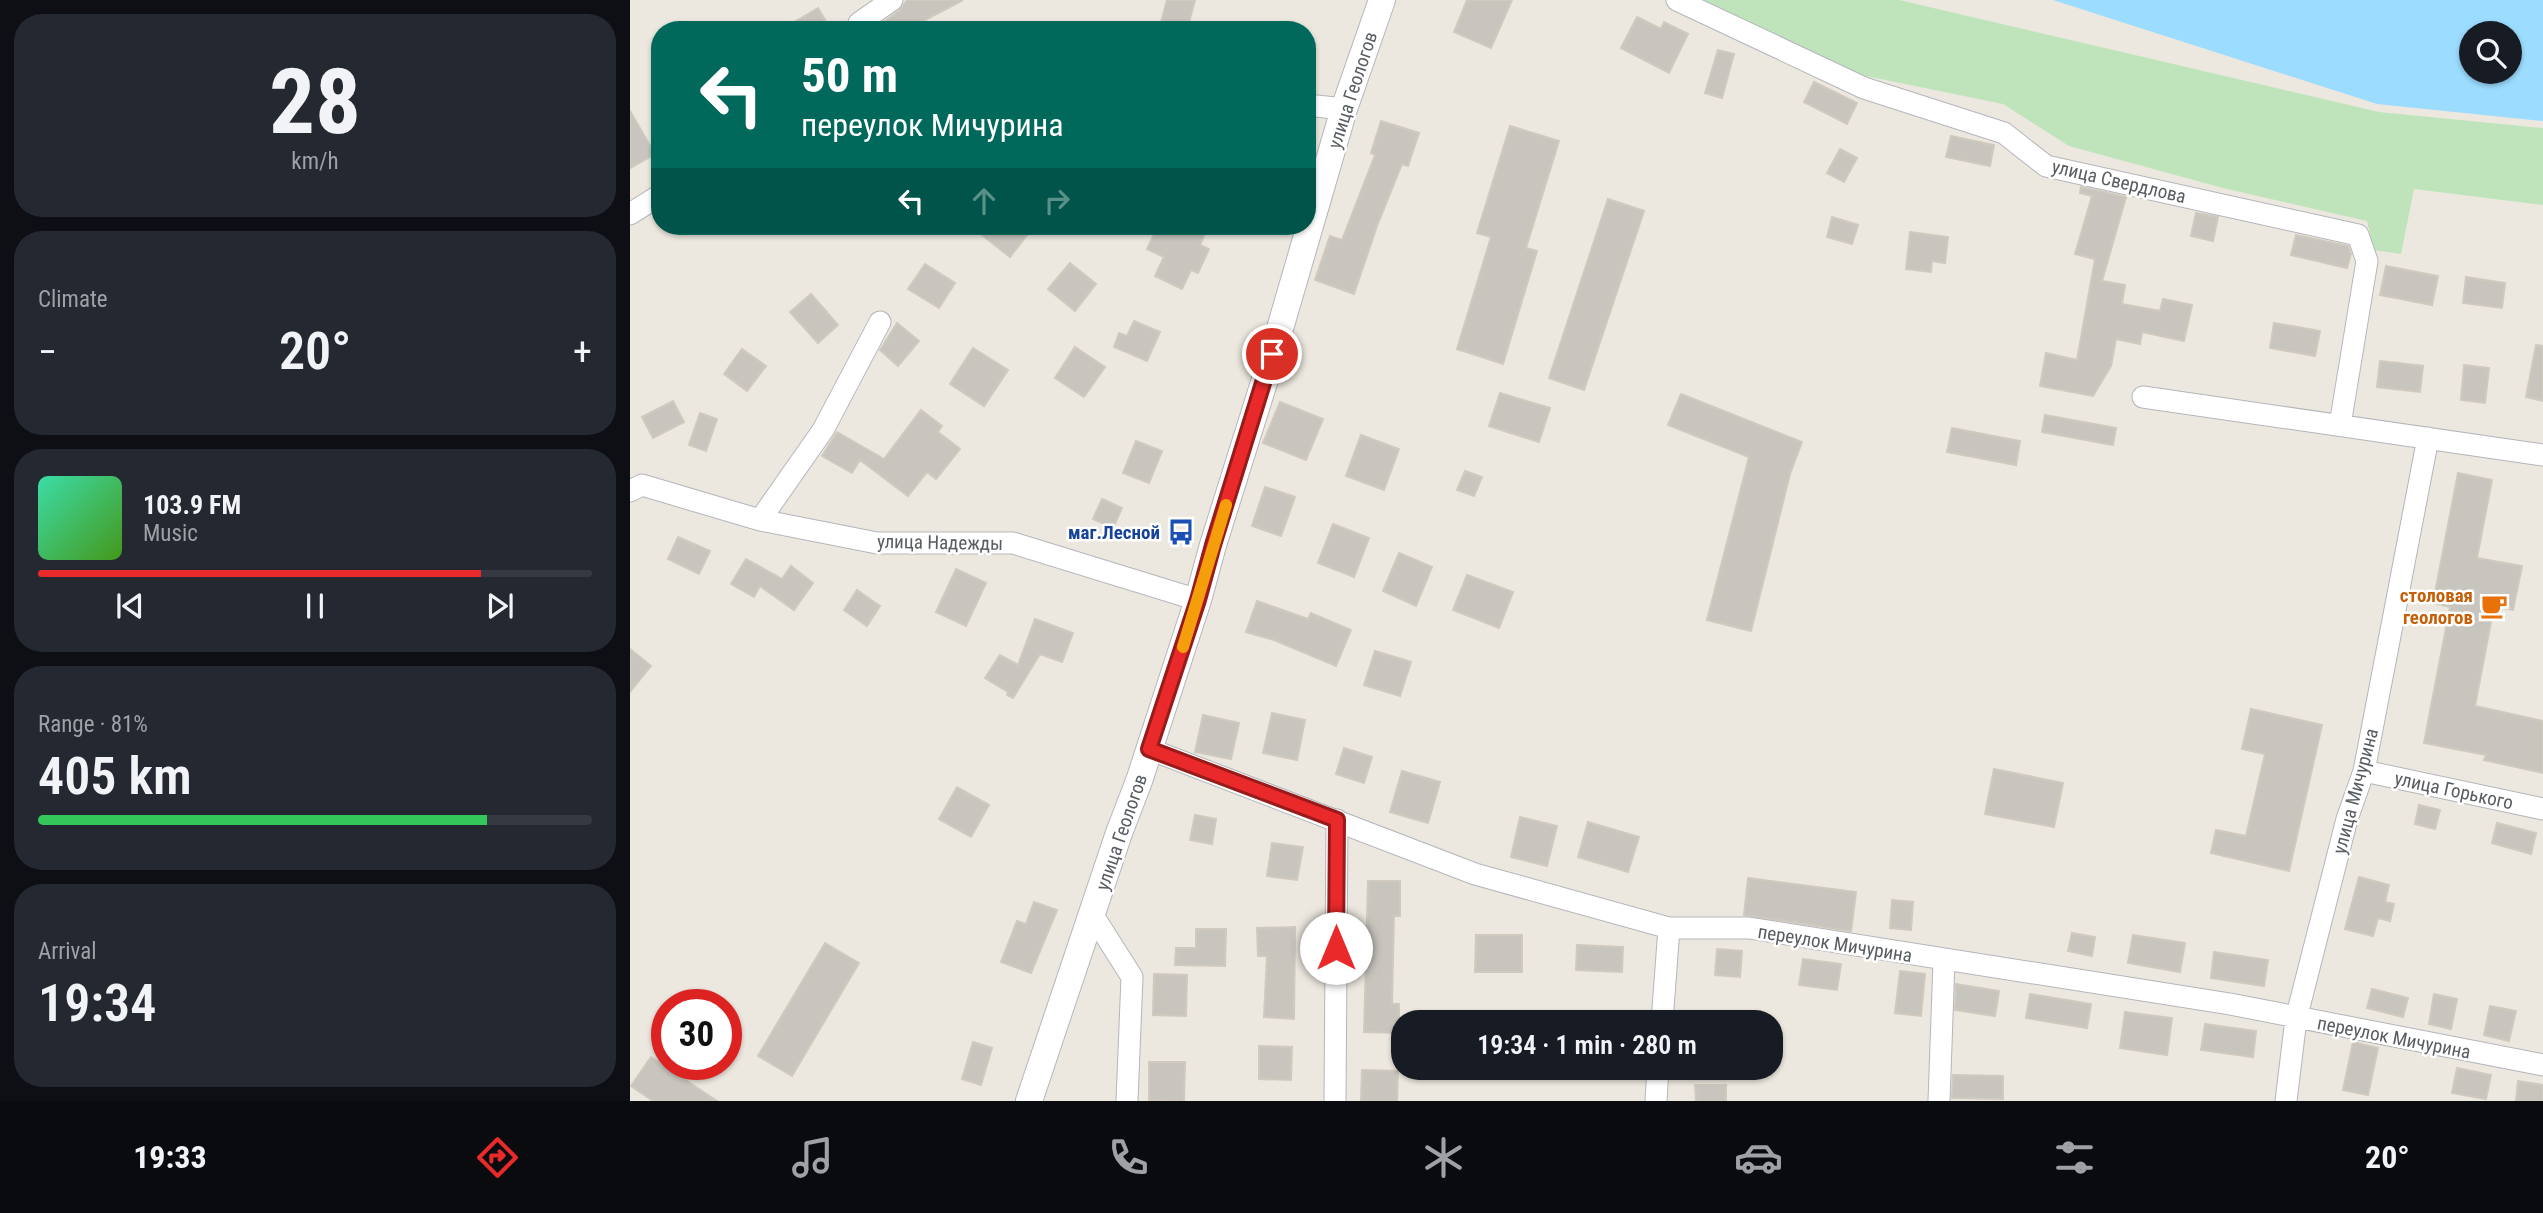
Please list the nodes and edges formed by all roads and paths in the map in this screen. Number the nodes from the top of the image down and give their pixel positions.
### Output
1 (892, 0) edge
2 (1382, 0) edge
3 (1677, 0) edge
4 (862, 21) edge
5 (1316, 106) edge
6 (1344, 109) junction
7 (651, 201) edge
8 (1316, 205) edge
9 (630, 214) edge
10 (1307, 235) edge
11 (880, 323) dead end
12 (2143, 397) dead end
13 (2340, 425) junction
14 (2428, 438) junction
15 (2543, 455) edge
16 (630, 491) edge
17 (760, 520) junction
18 (1198, 600) junction
19 (1149, 749) junction
20 (2364, 771) junction
21 (2543, 809) edge
22 (1337, 820) junction
23 (1092, 914) junction
24 (1669, 929) junction
25 (1944, 961) junction
26 (1663, 1010) edge
27 (2296, 1018) junction
28 (2543, 1065) edge
29 (1657, 1080) edge
30 (1029, 1101) edge
31 (1127, 1101) edge
32 (1335, 1101) edge
33 (1656, 1101) edge
34 (1939, 1101) edge
35 (2286, 1101) edge

1 - 4 street
2 - 6 street, улица Геологов
3 - 13 street, улица Свердлова
5 - 6 street
6 - 8 street, улица Геологов
7 - 9 street
10 - 18 street, улица Геологов
11 - 17 street
12 - 13 street
13 - 14 street
14 - 15 street
14 - 20 street, улица Мичурина
16 - 17 street, улица Надежды
17 - 18 street, улица Надежды
18 - 19 street, улица Геологов
19 - 22 street, переулок Мичурина
19 - 23 street, улица Геологов
20 - 21 street, улица Горького
20 - 27 street, улица Мичурина
22 - 24 street, переулок Мичурина
22 - 32 street
23 - 30 street, улица Геологов
23 - 31 street
24 - 25 street, переулок Мичурина
24 - 26 street
25 - 27 street, переулок Мичурина
25 - 34 street
27 - 28 street, переулок Мичурина
27 - 35 street, улица Мичурина
29 - 33 street

